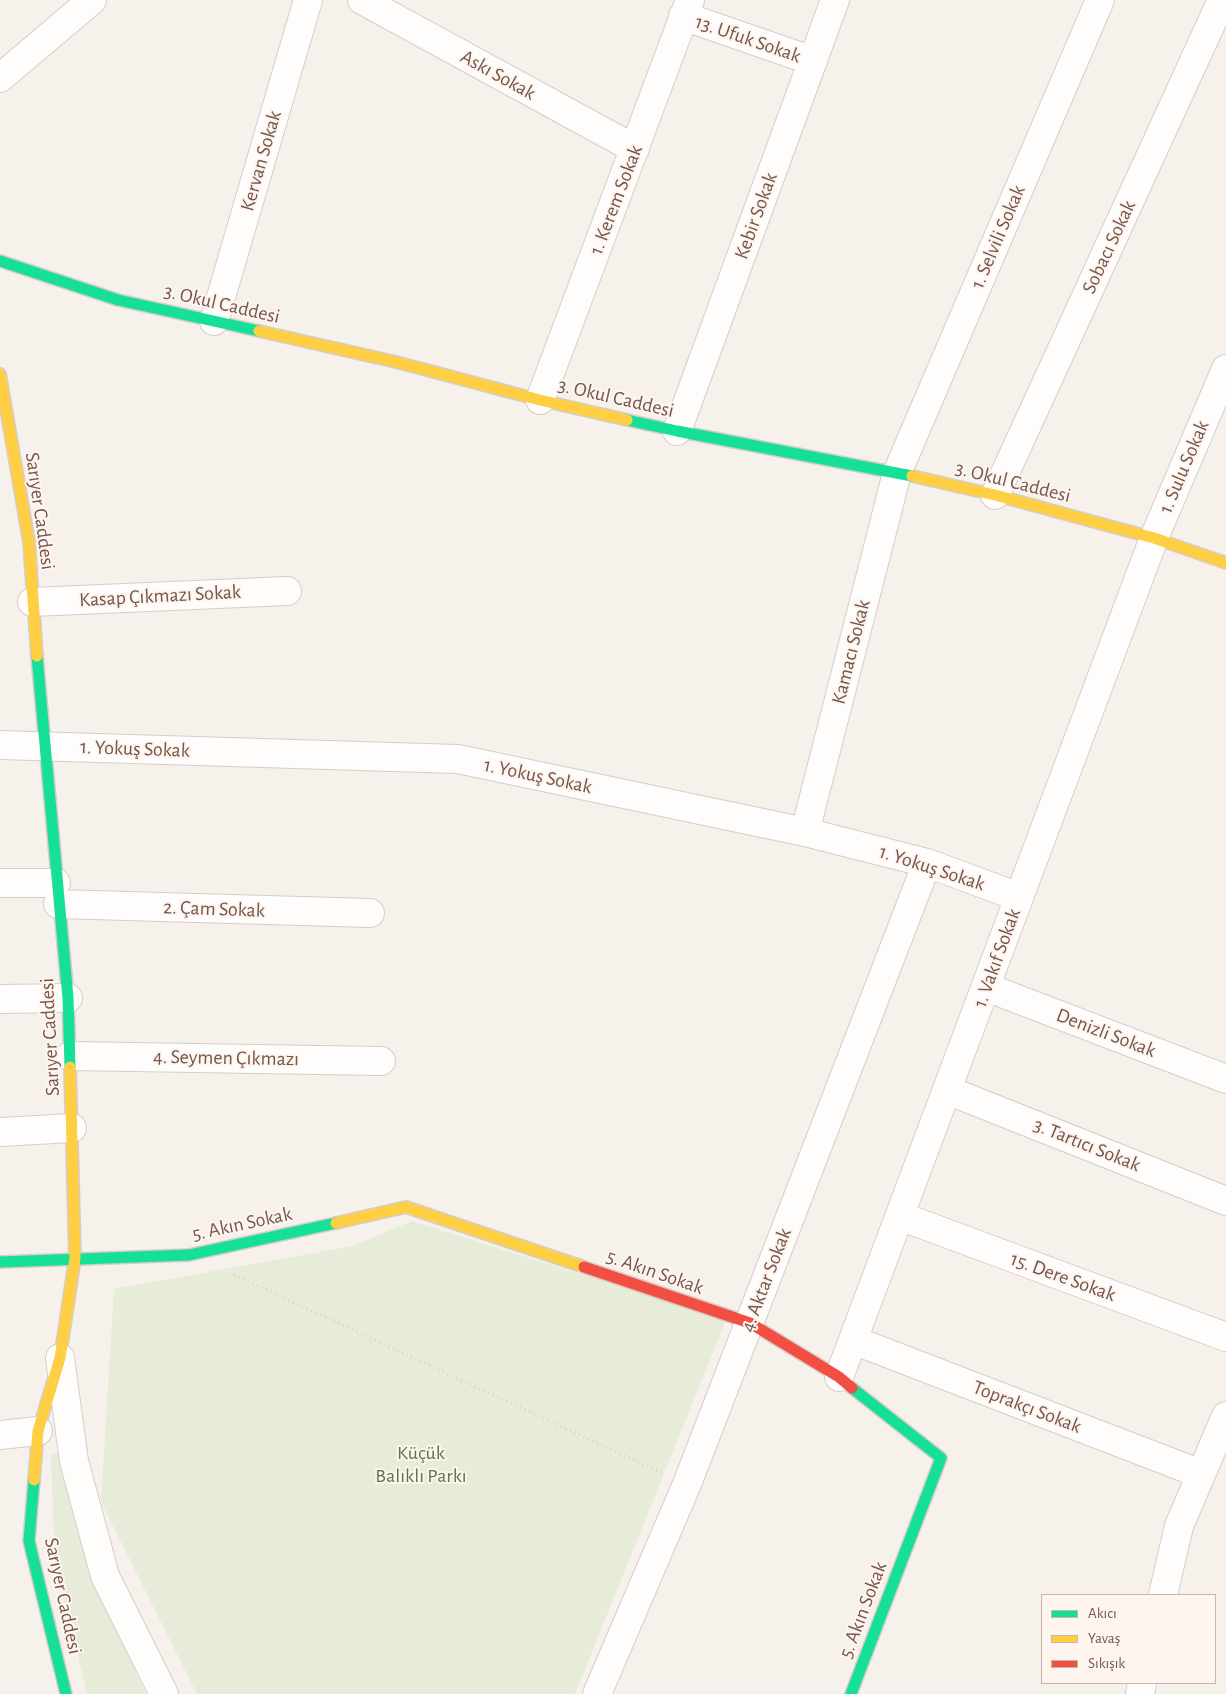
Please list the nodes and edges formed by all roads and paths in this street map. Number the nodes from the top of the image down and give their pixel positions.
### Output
1 (92, 0) edge
2 (308, 0) edge
3 (362, 0) edge
4 (835, 0) edge
5 (1100, 0) edge
6 (1222, 0) edge
7 (686, 8) edge
8 (813, 61) junction
9 (0, 78) edge
10 (635, 149) junction
11 (0, 261) edge
12 (214, 322) junction
13 (1226, 369) edge
14 (0, 374) edge
15 (540, 400) junction
16 (677, 432) junction
17 (897, 473) junction
18 (995, 495) junction
19 (1154, 538) junction
20 (1226, 563) edge
21 (288, 591) dead end
22 (32, 602) junction
23 (0, 745) edge
24 (44, 746) junction
25 (805, 832) junction
26 (927, 863) junction
27 (0, 883) edge
28 (57, 894) junction
29 (1019, 897) junction
30 (370, 913) dead end
31 (986, 987) junction
32 (68, 998) junction
33 (0, 999) edge
34 (70, 1056) junction
35 (381, 1061) dead end
36 (1226, 1079) edge
37 (947, 1090) junction
38 (72, 1128) junction
39 (0, 1132) edge
40 (1226, 1201) edge
41 (900, 1216) junction
42 (189, 1255) junction
43 (74, 1258) junction
44 (0, 1262) edge
45 (750, 1323) junction
46 (1226, 1337) edge
47 (853, 1340) junction
48 (60, 1358) junction
49 (839, 1377) junction
50 (1226, 1416) edge
51 (38, 1432) junction
52 (0, 1435) edge
53 (1201, 1474) junction
54 (687, 1484) junction
55 (1163, 1594) edge
56 (66, 1694) edge
57 (164, 1694) edge
58 (597, 1694) edge
59 (851, 1694) edge

1 - 9 street
2 - 12 street, Kervan Sokak
3 - 10 street, Askı Sokak
4 - 8 street, Kebir Sokak
5 - 17 street, 1. Selvili Sokak
6 - 18 street, Sobacı Sokak
7 - 8 street, 13. Ufuk Sokak
7 - 10 street, 1. Kerem Sokak
8 - 16 street, Kebir Sokak
10 - 15 street, 1. Kerem Sokak
11 - 12 street, 3. Okul Caddesi
12 - 15 street, 3. Okul Caddesi
13 - 19 street, 1. Sulu Sokak
14 - 22 street, Sarıyer Caddesi
15 - 16 street, 3. Okul Caddesi
16 - 17 street, 3. Okul Caddesi
17 - 18 street, 3. Okul Caddesi
17 - 25 street, Kamacı Sokak
18 - 19 street, 3. Okul Caddesi
19 - 20 street, 3. Okul Caddesi
19 - 29 street, 1. Vakıf Sokak
21 - 22 street, Kasap Çıkmazı Sokak
22 - 24 street, Sarıyer Caddesi
23 - 24 street, 1. Yokuş Sokak
24 - 25 street, 1. Yokuş Sokak
24 - 28 street, Sarıyer Caddesi
25 - 26 street, 1. Yokuş Sokak
26 - 29 street, 1. Yokuş Sokak
26 - 45 street, 4. Aktar Sokak
27 - 28 street, 2. Çam Sokak
28 - 30 street, 2. Çam Sokak
28 - 32 street, Sarıyer Caddesi
29 - 31 street, 1. Vakıf Sokak
31 - 36 street, Denizli Sokak
31 - 37 street, 1. Vakıf Sokak
32 - 33 street
32 - 34 street, Sarıyer Caddesi
34 - 35 street, 4. Seymen Çıkmazı
34 - 38 street, Sarıyer Caddesi
37 - 40 street, 3. Tartıcı Sokak
37 - 41 street, 1. Vakıf Sokak
38 - 39 street
38 - 43 street, Sarıyer Caddesi
41 - 46 street, 15. Dere Sokak
41 - 47 street, 1. Vakıf Sokak
42 - 43 street, 5. Akın Sokak
42 - 45 street, 5. Akın Sokak
42 - 54 path
43 - 44 street, 5. Akın Sokak
43 - 48 street, Sarıyer Caddesi
45 - 49 street, 5. Akın Sokak
45 - 54 street, 4. Aktar Sokak
47 - 49 street, 1. Vakıf Sokak
47 - 53 street, Toprakçı Sokak
48 - 51 street, Sarıyer Caddesi
48 - 57 street
49 - 59 street, 5. Akın Sokak
50 - 53 street
51 - 52 street
51 - 56 street, Sarıyer Caddesi
53 - 55 street
54 - 58 street, 4. Aktar Sokak

